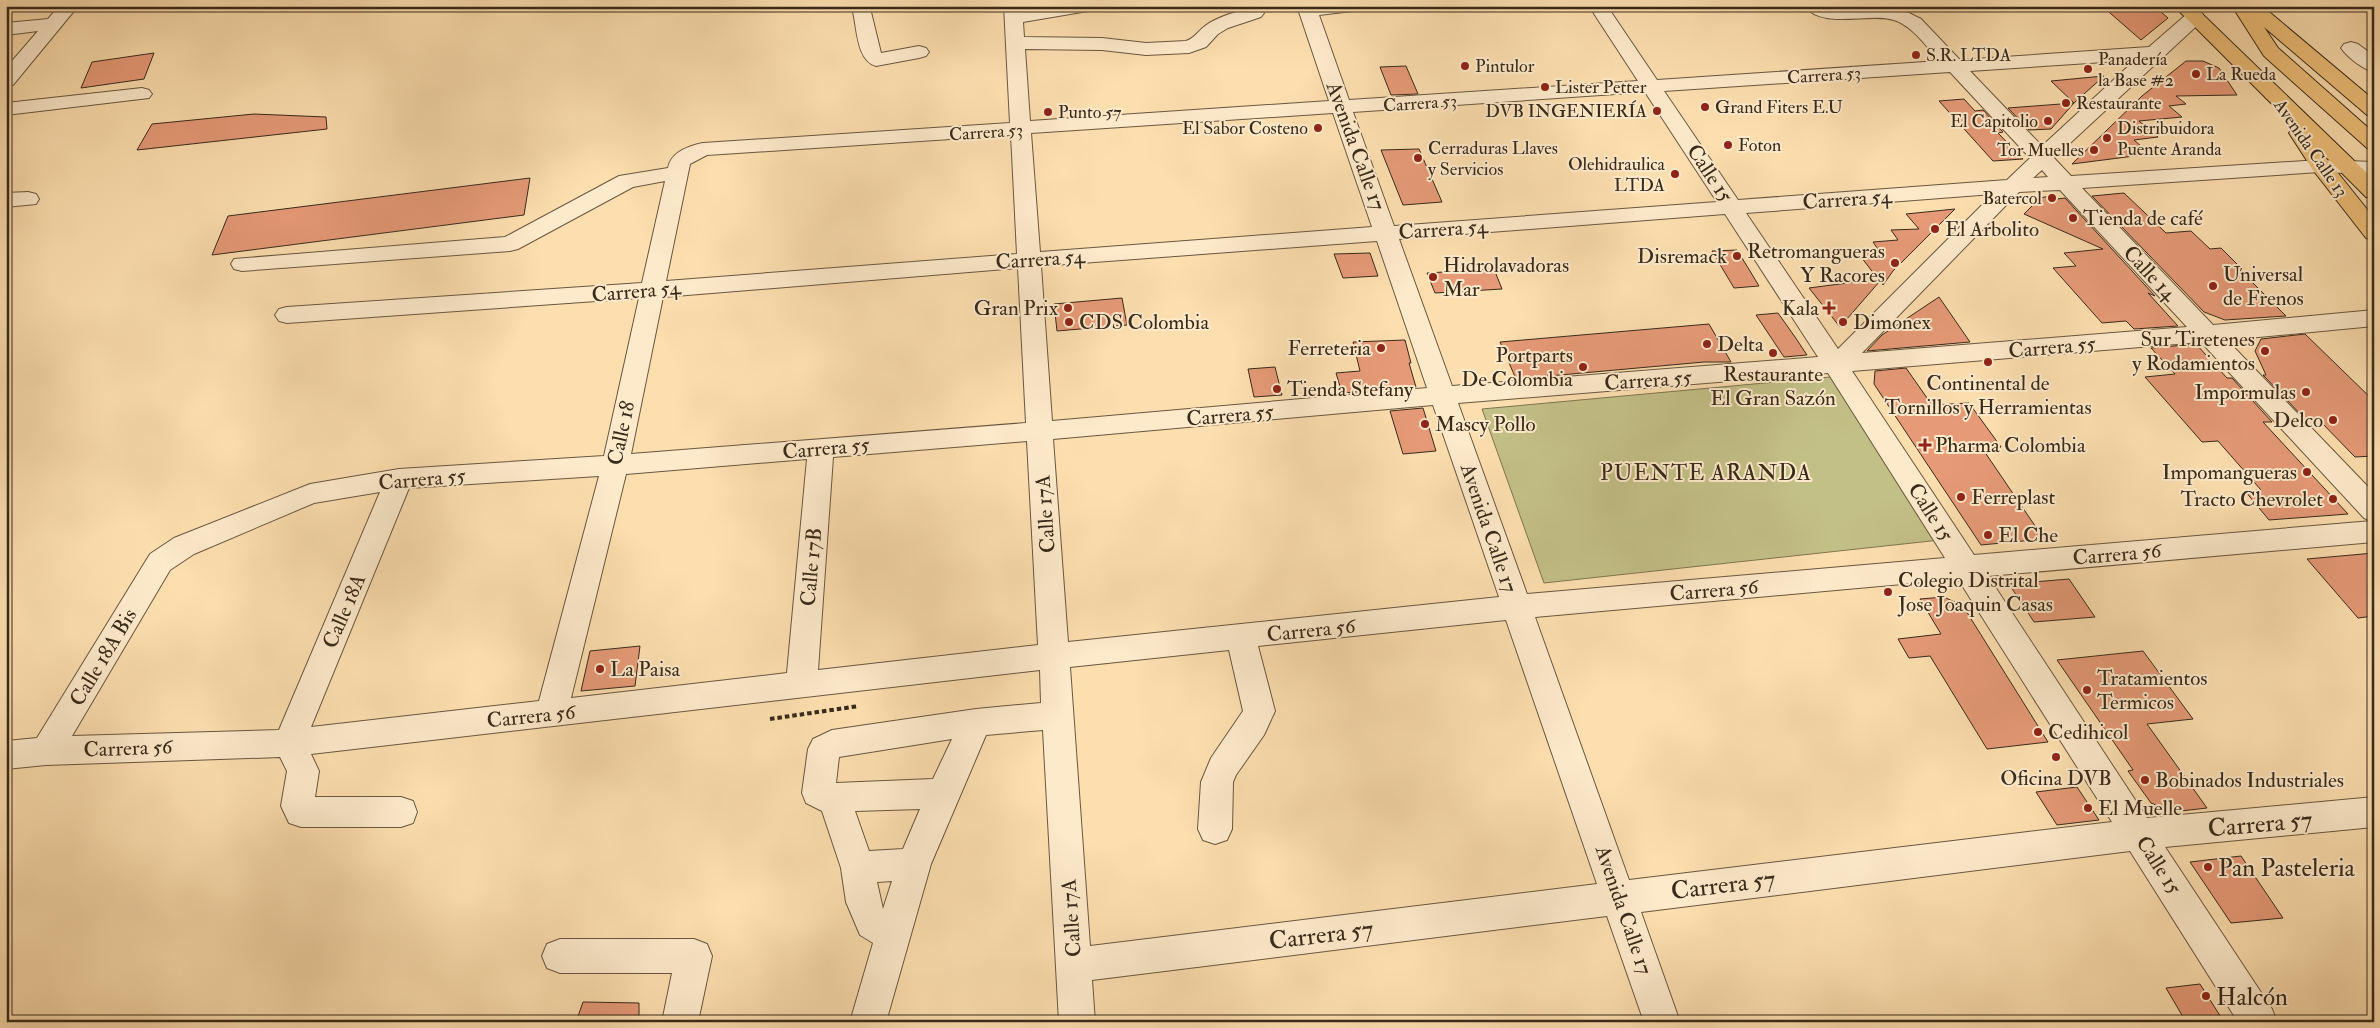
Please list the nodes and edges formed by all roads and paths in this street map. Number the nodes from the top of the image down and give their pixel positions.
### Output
1 (69, 6) edge
2 (858, 6) edge
3 (1088, 6) edge
4 (1355, 6) edge
5 (1598, 6) edge
6 (1814, 6) edge
7 (2241, 6) edge
8 (2250, 6) edge
9 (1307, 9) edge
10 (2189, 12) edge
11 (1255, 13) dead end
12 (1014, 22) edge
13 (54, 24) junction
14 (6, 29) edge
15 (2374, 47) edge
16 (919, 52) dead end
17 (2152, 53) junction
18 (1955, 66) junction
19 (2374, 66) edge
20 (9, 74) edge
21 (2268, 86) junction
22 (1652, 87) junction
23 (142, 94) dead end
24 (2372, 107) edge
25 (6, 108) edge
26 (1341, 108) junction
27 (1021, 130) junction
28 (2374, 144) edge
29 (2042, 158) junction
30 (683, 164) junction
31 (2320, 166) junction
32 (2350, 167) junction
33 (2374, 168) edge
34 (2066, 182) junction
35 (2015, 186) junction
36 (2374, 192) edge
37 (28, 198) dead end
38 (6, 200) edge
39 (1732, 207) junction
40 (1387, 233) junction
41 (2374, 233) edge
42 (1029, 260) junction
43 (242, 264) dead end
44 (652, 289) junction
45 (287, 314) dead end
46 (2374, 318) edge
47 (2205, 334) junction
48 (1836, 365) junction
49 (1443, 395) junction
50 (1040, 432) junction
51 (821, 448) junction
52 (615, 465) junction
53 (399, 479) junction
54 (2374, 511) edge
55 (2374, 531) edge
56 (160, 562) joint
57 (1967, 567) junction
58 (1516, 607) junction
59 (1241, 637) junction
60 (1054, 656) junction
61 (801, 686) junction
62 (551, 714) junction
63 (1058, 715) junction
64 (976, 722) junction
65 (289, 743) junction
66 (46, 751) junction
67 (6, 755) edge
68 (943, 793) junction
69 (834, 798) junction
70 (401, 812) dead end
71 (2374, 812) edge
72 (1215, 830) dead end
73 (2140, 834) junction
74 (914, 864) junction
75 (858, 868) junction
76 (1620, 897) junction
77 (893, 935) junction
78 (560, 956) dead end
79 (1074, 965) junction
80 (680, 1022) edge
81 (868, 1022) edge
82 (1077, 1022) edge
83 (1662, 1022) edge
84 (2259, 1022) edge

1 - 13 street
2 - 16 street
3 - 12 street
4 - 9 street
5 - 22 street, Calle 15
6 - 18 street, Calle 14
7 - 28 main road, Avenida Calle 13
8 - 24 main road
9 - 26 street, Avenida Calle 17
10 - 17 street
10 - 21 main road, Avenida Calle 13
11 - 12 street
12 - 27 street, Calle 17A
13 - 14 street
13 - 20 street
15 - 19 street
17 - 18 street, Carrera 53
17 - 29 street
18 - 22 street, Carrera 53
18 - 29 street, Calle 14
21 - 31 main road, Avenida Calle 13
21 - 32 main road, Avenida Calle 13
22 - 26 street, Carrera 53
22 - 39 street, Calle 15
23 - 25 street
26 - 27 street, Carrera 53
26 - 40 street, Avenida Calle 17
27 - 30 street, Carrera 53
27 - 42 street, Calle 17A
29 - 34 street, Calle 14
29 - 35 street
30 - 43 street, Carrera 53
30 - 44 street, Calle 18
31 - 32 street, Carrera 54
31 - 34 street, Carrera 54
31 - 41 main road, Avenida Calle 13
32 - 33 street, Carrera 54
32 - 36 main road, Avenida Calle 13
34 - 35 street, Carrera 54
34 - 47 street, Calle 14
35 - 39 street, Carrera 54
35 - 48 street
37 - 38 street
39 - 40 street, Carrera 54
39 - 48 street, Calle 15
40 - 42 street, Carrera 54
40 - 49 street, Avenida Calle 17
42 - 44 street, Carrera 54
42 - 50 street, Calle 17A
44 - 45 street, Carrera 54
44 - 52 street, Calle 18
46 - 47 street, Carrera 55
47 - 48 street, Carrera 55
47 - 54 street, Calle 14
48 - 49 street, Carrera 55
48 - 57 street, Calle 15
49 - 50 street, Carrera 55
49 - 58 street, Avenida Calle 17
50 - 51 street, Carrera 55
50 - 60 street, Calle 17A
51 - 52 street, Carrera 55
51 - 61 street, Calle 17B
52 - 53 street, Carrera 55
52 - 62 street, Calle 18
53 - 56 street, Carrera 55
53 - 65 street, Calle 18A
55 - 57 street, Carrera 56
56 - 66 street, Calle 18A Bis
57 - 58 street, Carrera 56
57 - 73 street, Calle 15
58 - 59 street, Carrera 56
58 - 76 street, Avenida Calle 17
59 - 60 street, Carrera 56
59 - 72 street
60 - 61 street, Carrera 56
60 - 63 street, Calle 17A
61 - 62 street, Carrera 56
62 - 65 street, Carrera 56
63 - 64 street
63 - 79 street, Calle 17A
64 - 68 street
64 - 69 street
65 - 66 street, Carrera 56
65 - 70 street
66 - 67 street, Carrera 56
68 - 69 street
68 - 74 street
69 - 75 street
71 - 73 street, Carrera 57
73 - 76 street, Carrera 57
73 - 84 street, Calle 15
74 - 75 street
74 - 77 street
75 - 77 street
76 - 79 street, Carrera 57
76 - 83 street, Avenida Calle 17
77 - 81 street
78 - 80 street
79 - 82 street, Calle 17A

